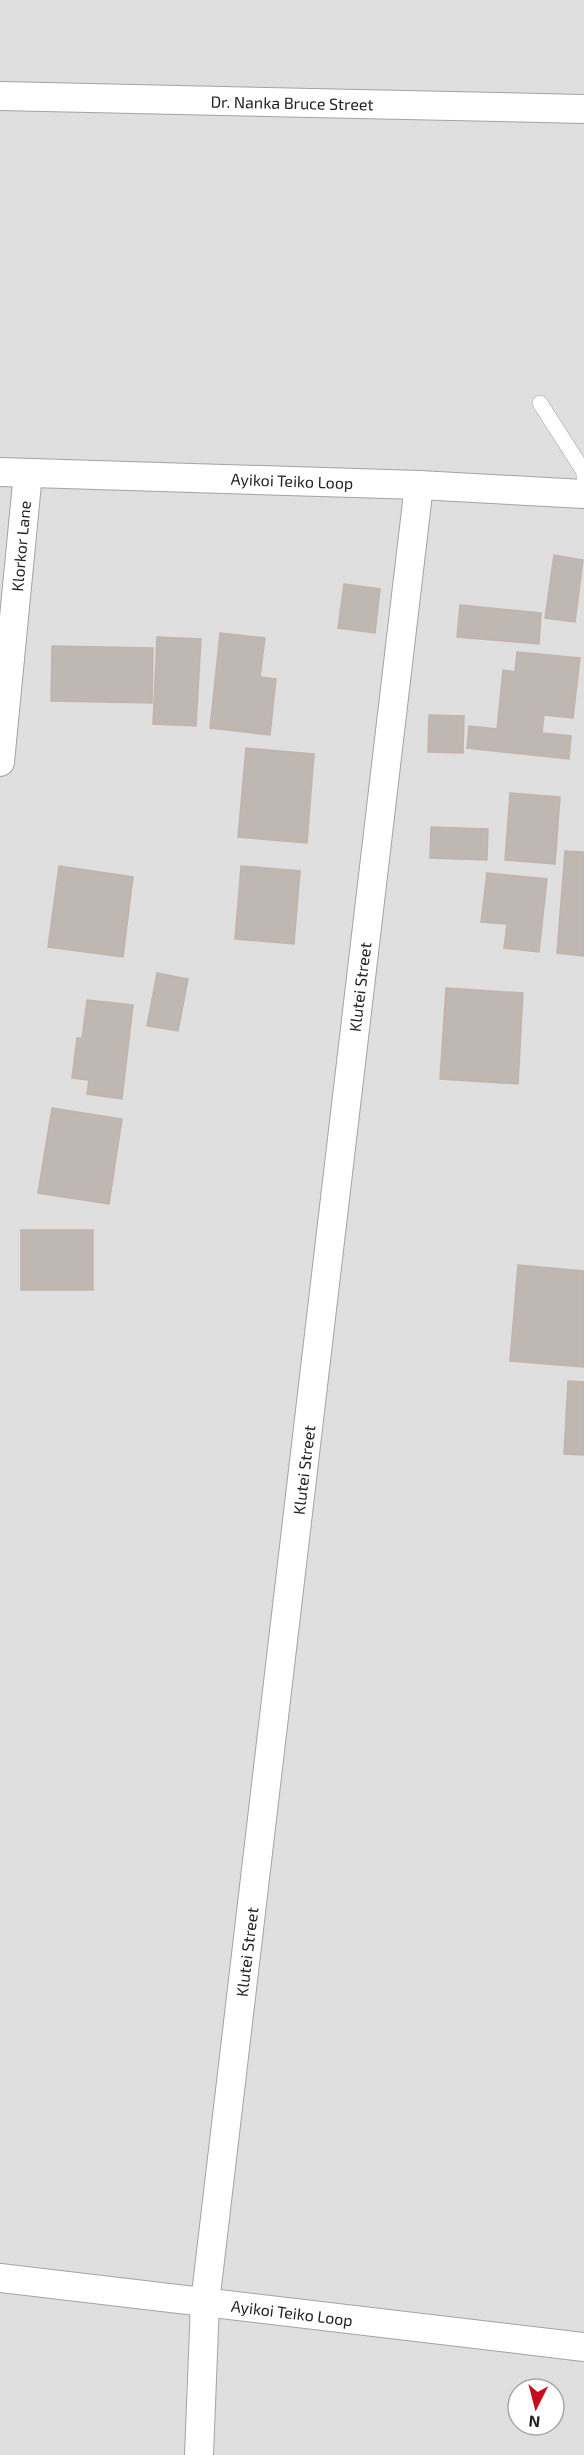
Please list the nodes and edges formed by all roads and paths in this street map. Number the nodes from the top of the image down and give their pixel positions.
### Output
1 (0, 96) edge
2 (584, 109) edge
3 (540, 403) dead end
4 (14, 472) edge
5 (584, 477) edge
6 (419, 485) junction
7 (584, 494) edge
8 (0, 762) edge
9 (0, 2278) edge
10 (206, 2303) junction
11 (584, 2347) edge
12 (199, 2455) edge

1 - 2 street, Dr. Nanka Bruce Street
3 - 5 lane
4 - 6 street, Ayikoi Teiko Loop
4 - 8 street, Klorkor Lane
6 - 7 street, Ayikoi Teiko Loop
6 - 10 street, Klutei Street
9 - 10 street, Ayikoi Teiko Loop
10 - 11 street, Ayikoi Teiko Loop
10 - 12 street, Klutei Street

